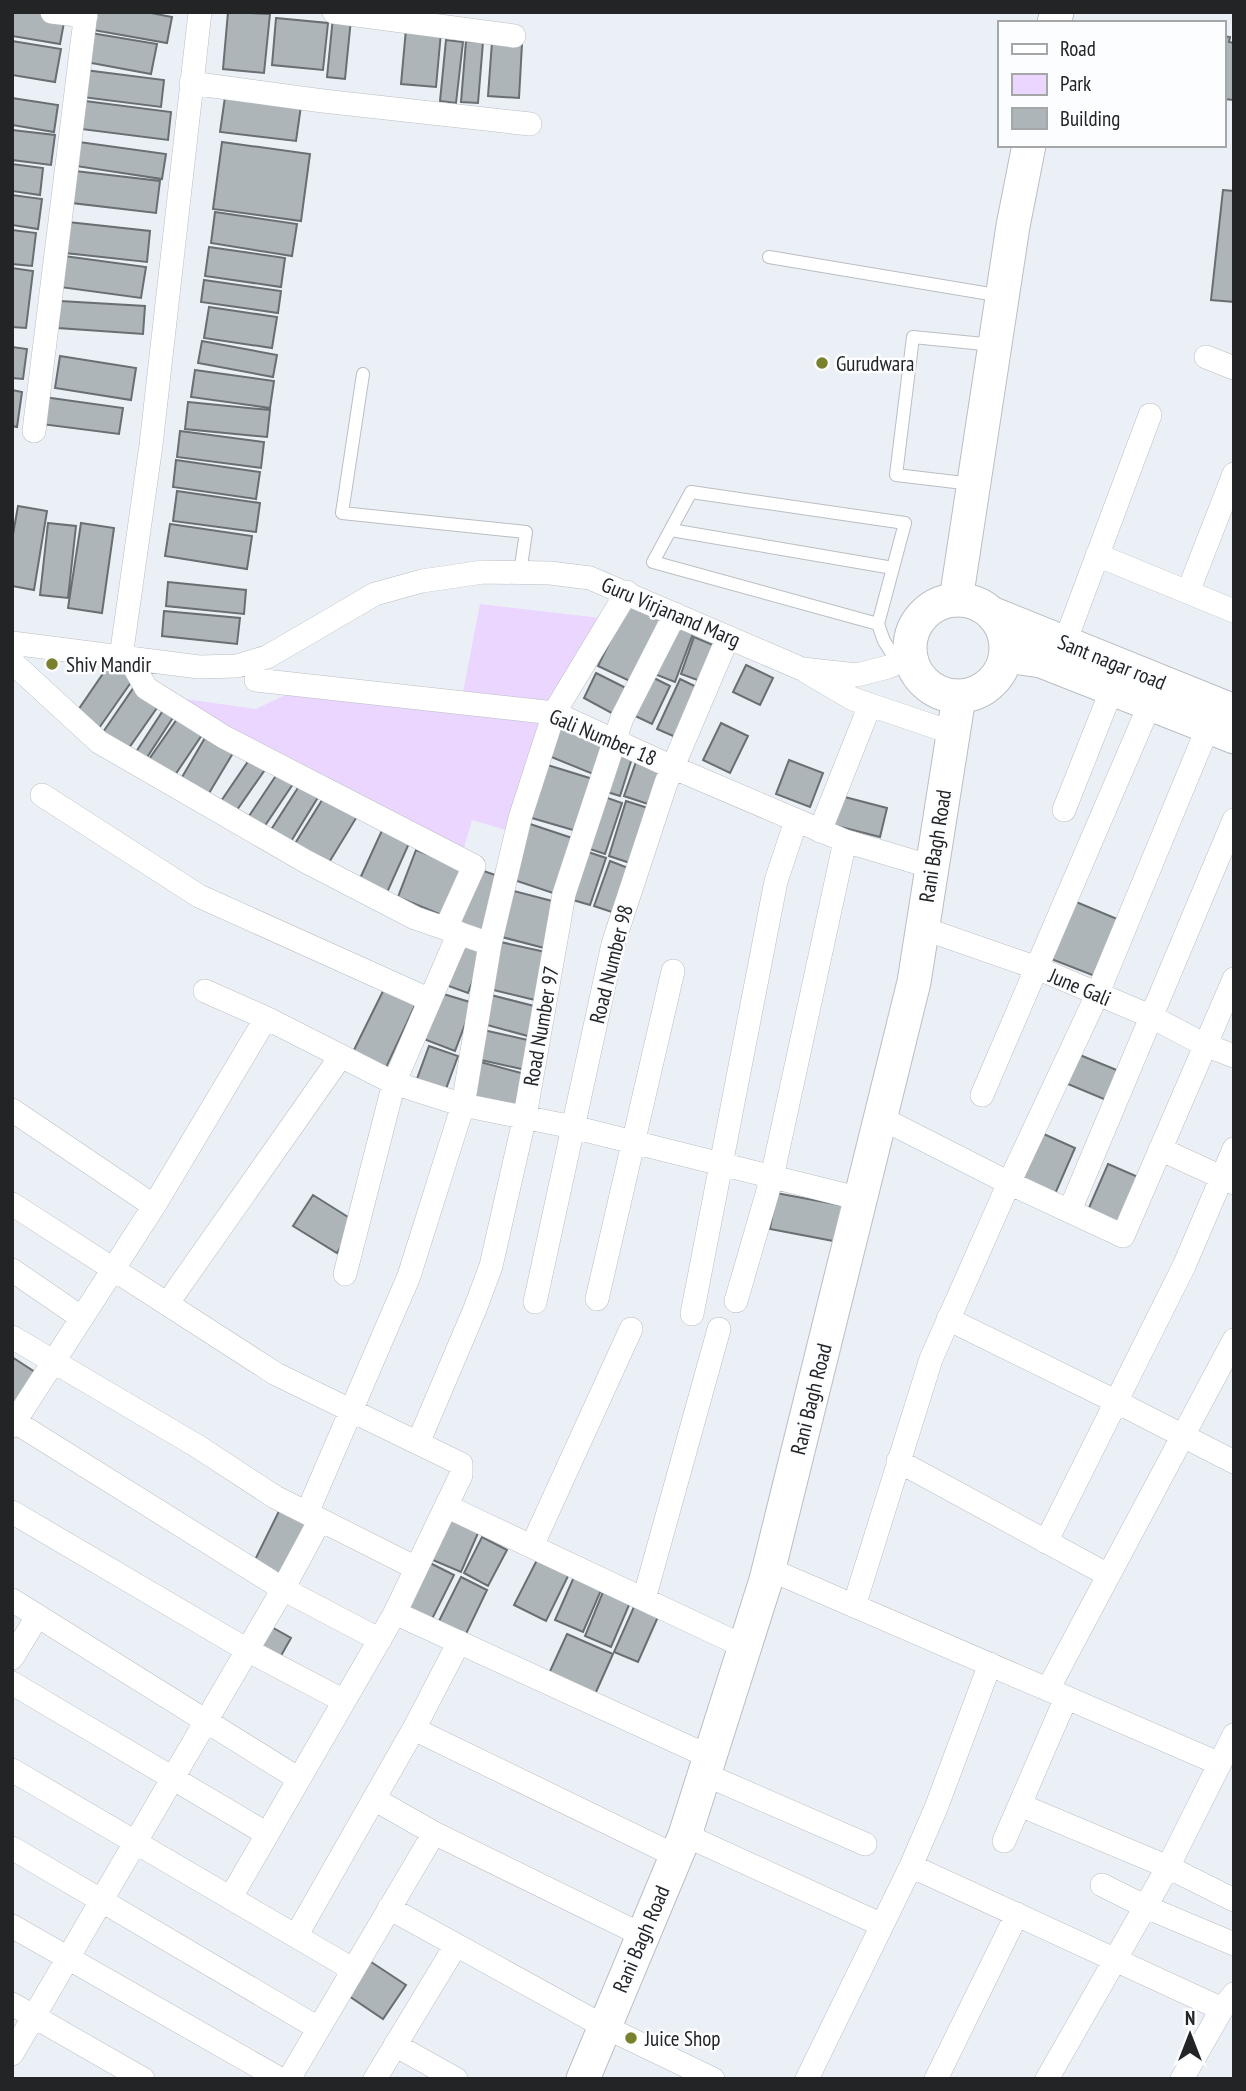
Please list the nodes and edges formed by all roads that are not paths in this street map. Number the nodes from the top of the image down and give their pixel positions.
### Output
1 (52, 12) edge
2 (200, 12) edge
3 (334, 12) edge
4 (86, 14) edge
5 (514, 36) dead end
6 (191, 83) junction
7 (530, 124) dead end
8 (1029, 147) edge
9 (769, 257) dead end
10 (1002, 296) junction
11 (995, 345) junction
12 (1206, 357) dead end
13 (1234, 368) edge
14 (363, 374) dead end
15 (1150, 415) dead end
16 (34, 431) dead end
17 (1234, 474) edge
18 (974, 484) junction
19 (671, 530) junction
20 (1097, 555) junction
21 (893, 568) junction
22 (520, 573) junction
23 (627, 592) junction
24 (1188, 592) junction
25 (956, 600) junction
26 (1234, 611) edge
27 (991, 613) junction
28 (675, 614) junction
29 (878, 624) junction
30 (728, 637) junction
31 (1065, 642) junction
32 (12, 643) edge
33 (1006, 656) junction
34 (125, 658) junction
35 (904, 660) junction
36 (12, 662) edge
37 (802, 669) junction
38 (256, 680) dead end
39 (1112, 689) junction
40 (959, 697) junction
41 (1150, 704) junction
42 (870, 705) junction
43 (554, 712) junction
44 (1225, 725) edge
45 (953, 733) junction
46 (615, 741) junction
47 (672, 767) junction
48 (41, 796) dead end
49 (1064, 810) dead end
50 (1234, 820) edge
51 (796, 821) junction
52 (820, 831) junction
53 (845, 841) junction
54 (932, 867) junction
55 (922, 928) junction
56 (453, 931) junction
57 (490, 944) junction
58 (1037, 968) junction
59 (673, 971) dead end
60 (1234, 979) edge
61 (205, 991) dead end
62 (1097, 995) junction
63 (430, 1000) junction
64 (1150, 1016) junction
65 (266, 1018) junction
66 (1205, 1045) junction
67 (341, 1056) junction
68 (1234, 1056) edge
69 (394, 1083) junction
70 (982, 1095) dead end
71 (463, 1105) junction
72 (12, 1110) edge
73 (525, 1116) junction
74 (881, 1118) junction
75 (573, 1127) junction
76 (633, 1142) junction
77 (1160, 1149) junction
78 (1234, 1149) edge
79 (723, 1166) junction
80 (772, 1177) junction
81 (1228, 1180) edge
82 (1009, 1183) junction
83 (861, 1199) junction
84 (12, 1204) edge
85 (154, 1206) junction
86 (1070, 1210) junction
87 (113, 1269) junction
88 (12, 1270) edge
89 (345, 1275) dead end
90 (597, 1299) dead end
91 (736, 1301) dead end
92 (535, 1302) dead end
93 (167, 1304) junction
94 (692, 1314) dead end
95 (82, 1318) junction
96 (948, 1319) junction
97 (631, 1329) dead end
98 (719, 1329) dead end
99 (12, 1336) edge
100 (1234, 1340) edge
101 (53, 1362) junction
102 (1115, 1401) junction
103 (351, 1411) junction
104 (13, 1423) edge
105 (1183, 1435) junction
106 (418, 1443) junction
107 (898, 1461) junction
108 (1234, 1462) edge
109 (446, 1506) junction
110 (12, 1512) edge
111 (313, 1516) junction
112 (1046, 1542) junction
113 (532, 1546) junction
114 (416, 1568) junction
115 (769, 1569) junction
116 (1108, 1575) junction
117 (283, 1589) junction
118 (644, 1599) junction
119 (12, 1600) edge
120 (854, 1606) junction
121 (395, 1613) junction
122 (37, 1617) junction
123 (380, 1640) junction
124 (458, 1642) junction
125 (745, 1647) junction
126 (247, 1650) junction
127 (12, 1658) edge
128 (990, 1664) junction
129 (12, 1683) edge
130 (1057, 1694) junction
131 (344, 1701) junction
132 (206, 1719) junction
133 (414, 1729) junction
134 (1234, 1735) edge
135 (1220, 1764) junction
136 (707, 1765) junction
137 (12, 1770) edge
138 (172, 1779) junction
139 (299, 1779) junction
140 (374, 1799) junction
141 (1020, 1805) junction
142 (434, 1833) junction
143 (267, 1834) junction
144 (1004, 1840) dead end
145 (136, 1841) junction
146 (865, 1844) dead end
147 (681, 1845) junction
148 (12, 1848) edge
149 (911, 1866) junction
150 (1168, 1867) junction
151 (1102, 1885) dead end
152 (231, 1897) junction
153 (1234, 1900) edge
154 (101, 1902) junction
155 (1146, 1907) junction
156 (389, 1908) junction
157 (1017, 1914) junction
158 (12, 1926) edge
159 (882, 1926) junction
160 (642, 1935) junction
161 (296, 1936) junction
162 (1234, 1944) edge
163 (456, 1945) junction
164 (68, 1958) junction
165 (1114, 1961) junction
166 (352, 1969) junction
167 (1228, 2002) edge
168 (12, 2004) edge
169 (34, 2017) junction
170 (605, 2027) junction
171 (318, 2028) junction
172 (395, 2045) junction
173 (12, 2053) edge
174 (143, 2079) edge
175 (280, 2079) edge
176 (289, 2079) edge
177 (375, 2079) edge
178 (456, 2079) edge
179 (583, 2079) edge
180 (713, 2079) edge
181 (807, 2079) edge
182 (936, 2079) edge
183 (1047, 2079) edge
184 (1182, 2079) edge

1 - 4 street
2 - 6 street
3 - 5 street
4 - 16 street
6 - 7 street
6 - 34 street
8 - 10 street
9 - 10 lane
10 - 11 street
11 - 18 street
11 - 18 lane
12 - 13 street
14 - 22 lane
15 - 20 street
17 - 24 street
18 - 25 street
19 - 21 lane
19 - 21 lane
19 - 29 lane
20 - 24 street
20 - 31 street
21 - 29 lane
22 - 23 street, Guru Virjanand Marg
22 - 34 street, Guru Virjanand Marg
23 - 28 street, Guru Virjanand Marg
23 - 43 street
24 - 26 street
25 - 27 street
25 - 35 street
27 - 31 street, Sant nagar road
27 - 33 street
28 - 30 street, Guru Virjanand Marg
28 - 46 street, Road Number 97
29 - 35 lane
30 - 37 street, Guru Virjanand Marg
30 - 47 street, Road Number 98
31 - 44 street, Sant nagar road
32 - 34 street, Guru Virjanand Marg
33 - 39 street, Sant nagar road
33 - 40 street
34 - 56 street
35 - 37 street, Guru Virjanand Marg
35 - 40 street
36 - 56 street
37 - 42 street, Guru Virjanand Marg
38 - 43 street, Gali Number 18
39 - 41 street, Sant nagar road
39 - 49 street
40 - 45 street, Rani Bagh Road
41 - 44 street, Sant nagar road
41 - 58 street
42 - 45 street, Guru Virjanand Marg
42 - 52 street
43 - 46 street, Gali Number 18
43 - 57 street
44 - 62 street
45 - 54 street, Rani Bagh Road
46 - 47 street, Gali Number 18
46 - 73 street, Road Number 97
47 - 51 street, Gali Number 18
47 - 75 street, Road Number 98
48 - 63 street
50 - 64 street
51 - 52 street, Gali Number 18
51 - 79 street
52 - 53 street, Gali Number 18
53 - 54 street, Gali Number 18
53 - 80 street
54 - 55 street, Rani Bagh Road
55 - 58 street, June Gali
55 - 74 street, Rani Bagh Road
56 - 57 street
56 - 63 street
57 - 71 street
58 - 62 street, June Gali
58 - 70 street
59 - 76 street
60 - 66 street
61 - 65 street
62 - 64 street, June Gali
62 - 82 street
63 - 69 street
64 - 66 street, June Gali
64 - 86 street
65 - 67 street
65 - 85 street
66 - 68 street, June Gali
66 - 77 street
67 - 69 street
67 - 93 street
69 - 71 street
69 - 89 street
71 - 73 street
71 - 103 street
72 - 85 street
73 - 75 street
73 - 106 street, Road Number 97
74 - 82 street
74 - 83 street, Rani Bagh Road
75 - 76 street
75 - 92 street, Road Number 98
76 - 79 street
76 - 90 street
77 - 81 street
77 - 86 street
78 - 81 street
79 - 80 street
79 - 94 street
80 - 83 street
80 - 91 street
81 - 102 street
82 - 86 street
82 - 96 street
83 - 115 street, Rani Bagh Road
84 - 87 street
85 - 87 street
87 - 93 street
87 - 95 street
88 - 95 street
93 - 103 street
95 - 101 street
96 - 102 street
96 - 107 street
97 - 113 street
98 - 118 street
99 - 101 street
100 - 105 street
101 - 104 street
101 - 111 street
102 - 105 street
102 - 112 street
103 - 106 street
103 - 111 street
104 - 117 street
105 - 108 street
105 - 116 street
106 - 109 street
107 - 112 street
107 - 120 street
109 - 113 street
109 - 114 street
110 - 126 street
111 - 114 street
111 - 117 street
112 - 116 street
113 - 118 street
114 - 121 street
115 - 120 street
115 - 125 street, Rani Bagh Road
116 - 130 street
117 - 123 street
117 - 126 street
118 - 125 street
119 - 122 street
120 - 128 street
121 - 123 street
121 - 124 street
122 - 127 street
122 - 132 street
123 - 131 street
124 - 133 street
124 - 136 street
125 - 136 street, Rani Bagh Road
126 - 131 street
126 - 132 street
128 - 130 street
128 - 149 street
129 - 138 street
130 - 135 street
130 - 141 street
131 - 139 street
132 - 138 street
132 - 139 street
133 - 140 street
133 - 147 street
134 - 135 street
135 - 150 street
136 - 146 street
136 - 147 street, Rani Bagh Road
137 - 145 street
138 - 143 street
138 - 145 street
139 - 143 street
140 - 142 street
140 - 161 street
141 - 144 street
141 - 150 street
142 - 156 street
142 - 160 street
143 - 152 street
145 - 152 street
145 - 154 street
147 - 159 street
147 - 160 street, Rani Bagh Road
148 - 154 street
149 - 157 street
149 - 159 street
150 - 153 street
150 - 155 street
151 - 155 street
152 - 161 street
154 - 164 street
154 - 171 street
155 - 162 street
155 - 165 street
156 - 163 street
156 - 166 street
157 - 165 street
157 - 182 street
158 - 164 street
159 - 181 street
160 - 170 street, Rani Bagh Road
161 - 166 street
163 - 170 street
163 - 172 street
164 - 169 street
164 - 175 street
165 - 167 street
165 - 183 street
166 - 171 street
167 - 184 street
168 - 169 street
169 - 173 street
169 - 174 street
170 - 179 street, Rani Bagh Road
170 - 180 street
171 - 176 street
172 - 177 street
172 - 178 street

